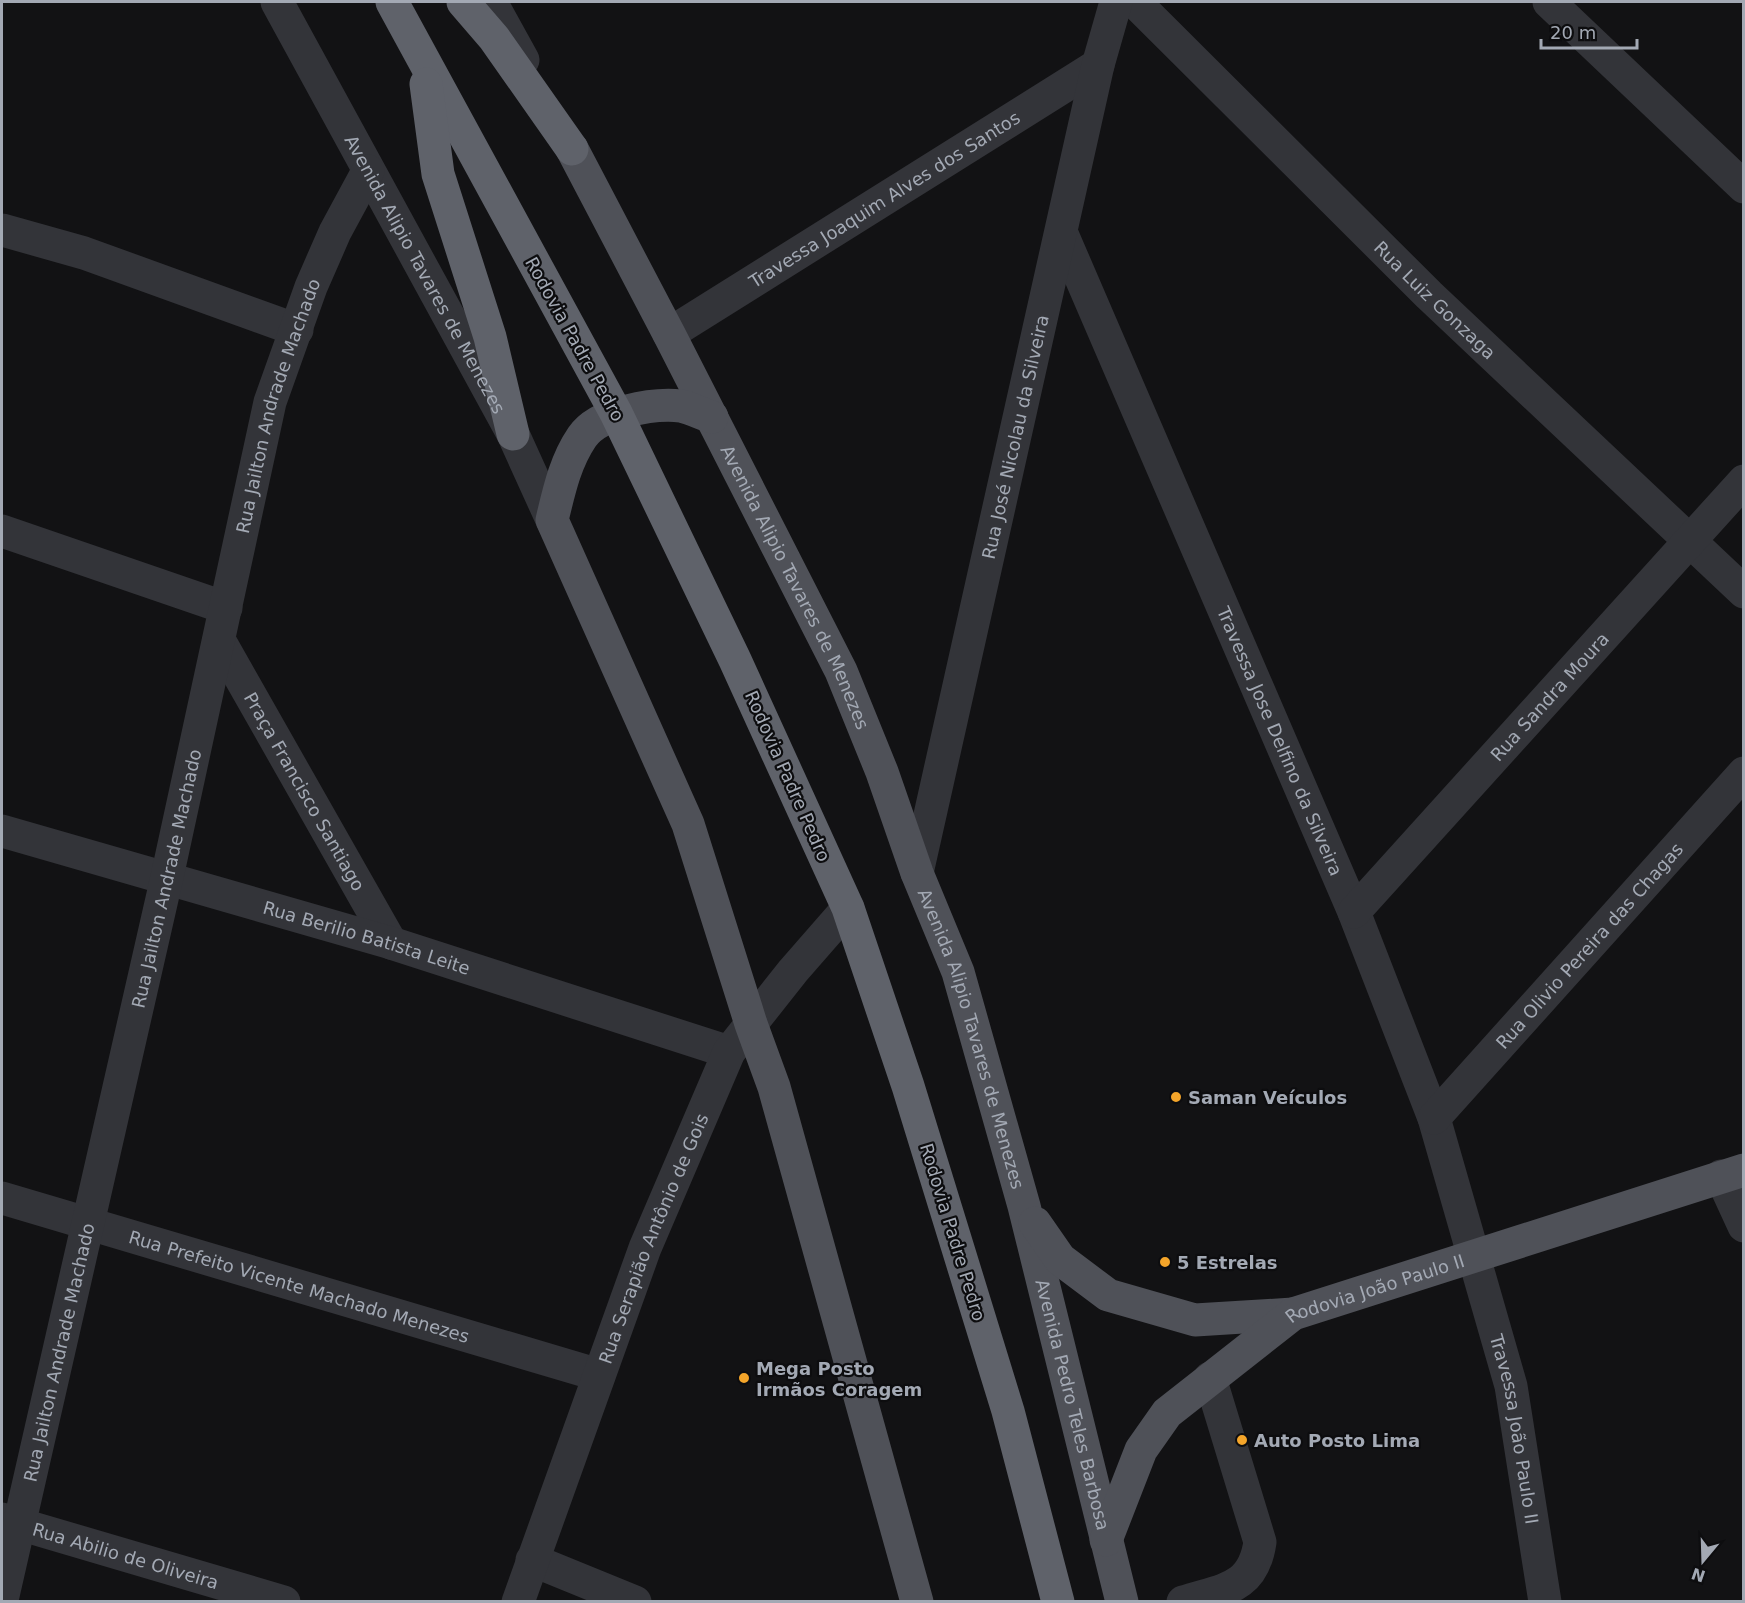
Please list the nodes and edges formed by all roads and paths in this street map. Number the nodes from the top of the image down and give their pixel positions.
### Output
1 (277, 2) edge
2 (392, 2) edge
3 (463, 2) edge
4 (491, 2) edge
5 (1116, 2) edge
6 (1135, 2) edge
7 (1549, 2) edge
8 (424, 64) junction
9 (1098, 65) junction
10 (572, 149) junction
11 (368, 171) junction
12 (1743, 187) edge
13 (2, 230) edge
14 (1062, 234) junction
15 (297, 330) junction
16 (669, 334) junction
17 (616, 413) junction
18 (712, 417) junction
19 (513, 434) junction
20 (1743, 481) edge
21 (552, 520) junction
22 (2, 531) edge
23 (1690, 541) junction
24 (1743, 592) edge
25 (226, 608) junction
26 (219, 640) junction
27 (1743, 773) edge
28 (2, 831) edge
29 (917, 873) junction
30 (167, 877) junction
31 (848, 908) junction
32 (1354, 912) junction
33 (391, 943) junction
34 (751, 1024) junction
35 (729, 1052) junction
36 (1434, 1119) junction
37 (1732, 1173) edge
38 (2, 1198) edge
39 (1024, 1206) junction
40 (89, 1221) junction
41 (1743, 1226) edge
42 (1472, 1258) junction
43 (1293, 1314) junction
44 (599, 1375) junction
45 (1210, 1378) junction
46 (11, 1521) edge
47 (1106, 1540) junction
48 (531, 1560) junction
49 (2, 1600) edge
50 (284, 1602) edge
51 (518, 1602) edge
52 (635, 1602) edge
53 (917, 1602) edge
54 (1058, 1602) edge
55 (1122, 1602) edge
56 (1183, 1602) edge
57 (1545, 1602) edge

1 - 11 street, Avenida Alipio Tavares de Menezes
2 - 8 highway, Rodovia Padre Pedro
3 - 10 highway
4 - 10 street, Avenida Alipio Tavares de Menezes
5 - 9 street, Rua José Nicolau da Silveira
6 - 23 street, Rua Luiz Gonzaga
7 - 12 street
8 - 17 highway, Rodovia Padre Pedro
8 - 19 highway
9 - 14 street, Rua José Nicolau da Silveira
9 - 16 street, Travessa Joaquim Alves dos Santos
10 - 16 main road, Avenida Alipio Tavares de Menezes
11 - 15 street, Rua Jailton Andrade Machado
11 - 19 street, Avenida Alipio Tavares de Menezes
13 - 15 street
14 - 29 street, Rua José Nicolau da Silveira
14 - 32 street, Travessa Jose Delfino da Silveira
15 - 25 street, Rua Jailton Andrade Machado
16 - 18 main road, Avenida Alipio Tavares de Menezes
17 - 18 main road
17 - 21 main road
17 - 31 highway, Rodovia Padre Pedro
18 - 29 main road, Avenida Alipio Tavares de Menezes
19 - 21 street, Avenida Alipio Tavares de Menezes
20 - 23 street, Rua Sandra Moura
21 - 34 main road, Avenida Alipio Tavares de Menezes
22 - 25 street
23 - 24 street, Rua Luiz Gonzaga
23 - 32 street, Rua Sandra Moura
25 - 26 street, Rua Jailton Andrade Machado
26 - 30 street, Rua Jailton Andrade Machado
26 - 33 street, Praça Francisco Santiago
27 - 36 street, Rua Olivio Pereira das Chagas
28 - 30 street, Rua Berilio Batista Leite
29 - 39 main road, Avenida Alipio Tavares de Menezes
30 - 33 street, Rua Berilio Batista Leite
30 - 40 street, Rua Jailton Andrade Machado
31 - 34 street, Rua Serapião Antônio de Gois
31 - 54 highway, Rodovia Padre Pedro
32 - 36 street, Travessa Jose Delfino da Silveira
33 - 35 street, Rua Berilio Batista Leite
34 - 35 street, Rua Serapião Antônio de Gois
34 - 53 main road, Avenida Alipio Tavares de Menezes
35 - 44 street, Rua Serapião Antônio de Gois
36 - 42 street, Travessa Jose Delfino da Silveira
37 - 41 street
37 - 42 main road, Rodovia João Paulo II
38 - 40 street, Rua Prefeito Vicente Machado Menezes
39 - 43 main road
39 - 47 main road, Avenida Pedro Teles Barbosa
40 - 44 street, Rua Prefeito Vicente Machado Menezes
40 - 46 street, Rua Jailton Andrade Machado
42 - 43 main road, Rodovia João Paulo II
42 - 57 street, Travessa João Paulo II
43 - 45 main road, Rodovia João Paulo II
44 - 48 street, Rua Serapião Antônio de Gois
45 - 47 main road, Rodovia João Paulo II
45 - 56 street
46 - 49 street, Rua Jailton Andrade Machado
46 - 50 street, Rua Abilio de Oliveira
47 - 55 main road, Avenida Pedro Teles Barbosa
48 - 51 street, Rua Serapião Antônio de Gois
48 - 52 street

